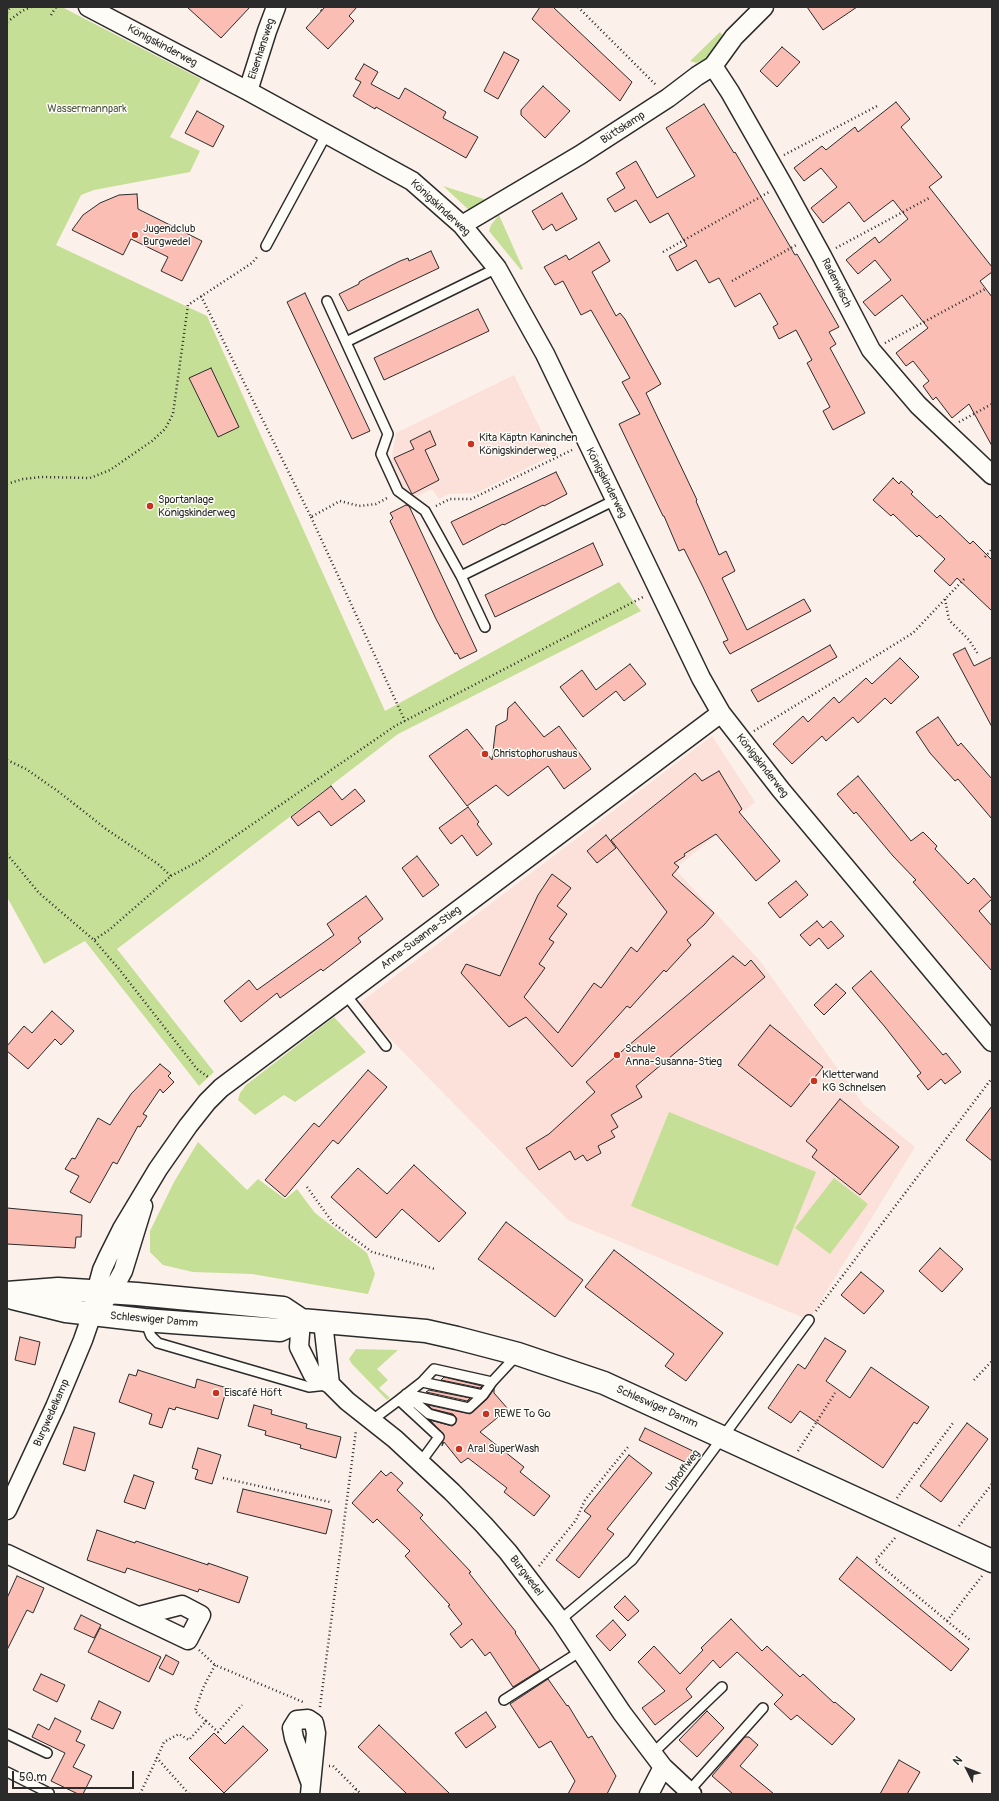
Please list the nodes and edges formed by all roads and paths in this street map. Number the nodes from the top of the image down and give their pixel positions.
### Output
1 (10, 7) edge
2 (31, 7) edge
3 (56, 7) edge
4 (88, 7) edge
5 (276, 7) edge
6 (318, 7) edge
7 (764, 7) edge
8 (581, 8) edge
9 (322, 11) dead end
10 (7, 13) edge
11 (51, 16) dead end
12 (7, 22) edge
13 (713, 66) junction
14 (248, 91) junction
15 (668, 98) junction
16 (879, 105) dead end
17 (327, 133) junction
18 (770, 162) junction
19 (783, 185) junction
20 (931, 197) dead end
21 (462, 225) junction
22 (811, 237) junction
23 (266, 246) joint
24 (664, 252) dead end
25 (822, 256) junction
26 (496, 268) junction
27 (732, 281) dead end
28 (985, 289) dead end
29 (201, 296) junction
30 (327, 301) dead end
31 (346, 342) junction
32 (871, 350) junction
33 (992, 404) edge
34 (945, 430) junction
35 (586, 443) junction
36 (992, 475) edge
37 (7, 484) edge
38 (398, 491) junction
39 (615, 500) junction
40 (425, 511) junction
41 (311, 517) junction
42 (992, 549) edge
43 (985, 557) dead end
44 (461, 576) junction
45 (966, 577) dead end
46 (658, 589) junction
47 (945, 599) junction
48 (485, 627) dead end
49 (978, 654) dead end
50 (721, 713) junction
51 (405, 721) junction
52 (750, 733) dead end
53 (7, 760) edge
54 (7, 854) edge
55 (171, 876) junction
56 (94, 940) junction
57 (346, 994) junction
58 (992, 1042) edge
59 (386, 1046) dead end
60 (992, 1078) edge
61 (221, 1088) junction
62 (307, 1187) dead end
63 (435, 1268) dead end
64 (104, 1292) junction
65 (7, 1293) edge
66 (7, 1296) edge
67 (92, 1314) junction
68 (144, 1320) junction
69 (301, 1320) junction
70 (809, 1320) joint
71 (323, 1322) junction
72 (518, 1354) junction
73 (992, 1361) edge
74 (974, 1380) dead end
75 (422, 1382) junction
76 (492, 1382) junction
77 (330, 1384) junction
78 (835, 1393) dead end
79 (483, 1395) junction
80 (403, 1397) junction
81 (435, 1401) junction
82 (434, 1415) junction
83 (369, 1419) junction
84 (451, 1420) dead end
85 (953, 1423) dead end
86 (433, 1431) junction
87 (723, 1437) junction
88 (628, 1447) dead end
89 (420, 1463) junction
90 (788, 1467) junction
91 (223, 1478) dead end
92 (992, 1484) edge
93 (330, 1502) dead end
94 (7, 1510) edge
95 (887, 1512) junction
96 (908, 1522) junction
97 (947, 1540) junction
98 (7, 1554) edge
99 (987, 1568) edge
100 (529, 1579) junction
101 (139, 1616) junction
102 (560, 1620) junction
103 (947, 1621) junction
104 (188, 1640) junction
105 (970, 1640) dead end
106 (581, 1651) junction
107 (216, 1665) junction
108 (722, 1687) dead end
109 (504, 1700) dead end
110 (242, 1705) dead end
111 (763, 1708) dead end
112 (206, 1721) junction
113 (312, 1726) junction
114 (7, 1734) edge
115 (47, 1753) dead end
116 (157, 1758) junction
117 (658, 1760) junction
118 (313, 1765) junction
119 (7, 1772) edge
120 (311, 1789) edge
121 (356, 1789) junction
122 (49, 1792) dead end
123 (691, 1792) edge
124 (140, 1794) edge
125 (189, 1794) edge
126 (354, 1794) edge
127 (361, 1794) edge
128 (649, 1794) edge

1 - 10 path
2 - 12 path
3 - 11 path
4 - 14 street, Königskinderweg
5 - 14 street, Eisenhansweg
6 - 9 path
7 - 13 street, Büttskamp
8 - 15 path
13 - 15 street, Büttskamp
13 - 18 street, Radenwisch
14 - 17 street, Königskinderweg
15 - 21 street, Büttskamp
16 - 18 path
17 - 21 street, Königskinderweg
17 - 23 lane
18 - 19 street, Radenwisch
19 - 22 street, Radenwisch
19 - 24 path
20 - 25 path
21 - 26 street, Königskinderweg
22 - 25 street, Radenwisch
22 - 27 path
23 - 29 path
25 - 32 street, Radenwisch
26 - 31 lane
26 - 35 street, Königskinderweg
28 - 32 path
29 - 37 path
29 - 41 path
30 - 31 lane
31 - 38 lane
32 - 34 street, Radenwisch
33 - 34 path
34 - 36 street, Radenwisch
35 - 39 street, Königskinderweg
35 - 40 path
38 - 40 lane
38 - 41 path
39 - 44 lane
39 - 46 street, Königskinderweg
40 - 44 lane
41 - 51 path
42 - 43 path
44 - 48 lane
45 - 47 path
46 - 50 street, Königskinderweg
46 - 51 path
47 - 49 path
47 - 52 path
50 - 57 street, Anna-Susanna-Stieg
50 - 58 street, Königskinderweg
51 - 55 path
53 - 55 path
54 - 56 path
55 - 56 path
56 - 61 path
57 - 59 lane
57 - 61 street, Anna-Susanna-Stieg
60 - 70 path
61 - 64 street, Anna-Susanna-Stieg
62 - 63 path
64 - 65 main road, Schleswiger Damm
64 - 67 street, Anna-Susanna-Stieg
64 - 69 main road, Schleswiger Damm
66 - 67 main road, Schleswiger Damm
67 - 68 main road, Schleswiger Damm
67 - 94 street, Burgwedelkamp
68 - 69 main road, Schleswiger Damm
68 - 77 lane
69 - 71 main road, Schleswiger Damm
69 - 77 street, Burgwedel
70 - 87 lane, Uphoffweg
71 - 72 main road, Schleswiger Damm
71 - 77 street
72 - 76 lane
72 - 87 main road, Schleswiger Damm
73 - 74 path
75 - 76 lane
75 - 79 lane
75 - 80 lane
76 - 79 lane
77 - 83 street, Burgwedel
78 - 90 path
79 - 81 lane
80 - 81 lane
80 - 82 lane
80 - 83 lane
80 - 86 lane
81 - 82 lane
82 - 84 lane
82 - 86 lane
83 - 89 street, Burgwedel
83 - 113 path
85 - 95 path
86 - 89 lane
87 - 90 main road, Schleswiger Damm
87 - 102 lane, Uphoffweg
88 - 100 path
89 - 100 street, Burgwedel
90 - 95 main road, Schleswiger Damm
91 - 93 path
92 - 97 path
95 - 96 main road, Schleswiger Damm
96 - 97 main road, Schleswiger Damm
96 - 103 path
97 - 99 main road, Schleswiger Damm
98 - 101 street
99 - 103 path
100 - 102 street, Burgwedel
101 - 104 street
101 - 104 street
102 - 106 street, Burgwedel
103 - 105 path
104 - 107 path
106 - 109 lane
106 - 117 street, Burgwedel
107 - 112 path
107 - 113 path
108 - 117 lane
110 - 112 path
111 - 123 lane
112 - 116 path
113 - 118 street
113 - 120 street
114 - 115 lane
116 - 124 path
116 - 125 path
117 - 123 street, Burgwedel
117 - 128 street
118 - 120 street
118 - 121 path
119 - 122 lane
121 - 126 path
121 - 127 path

